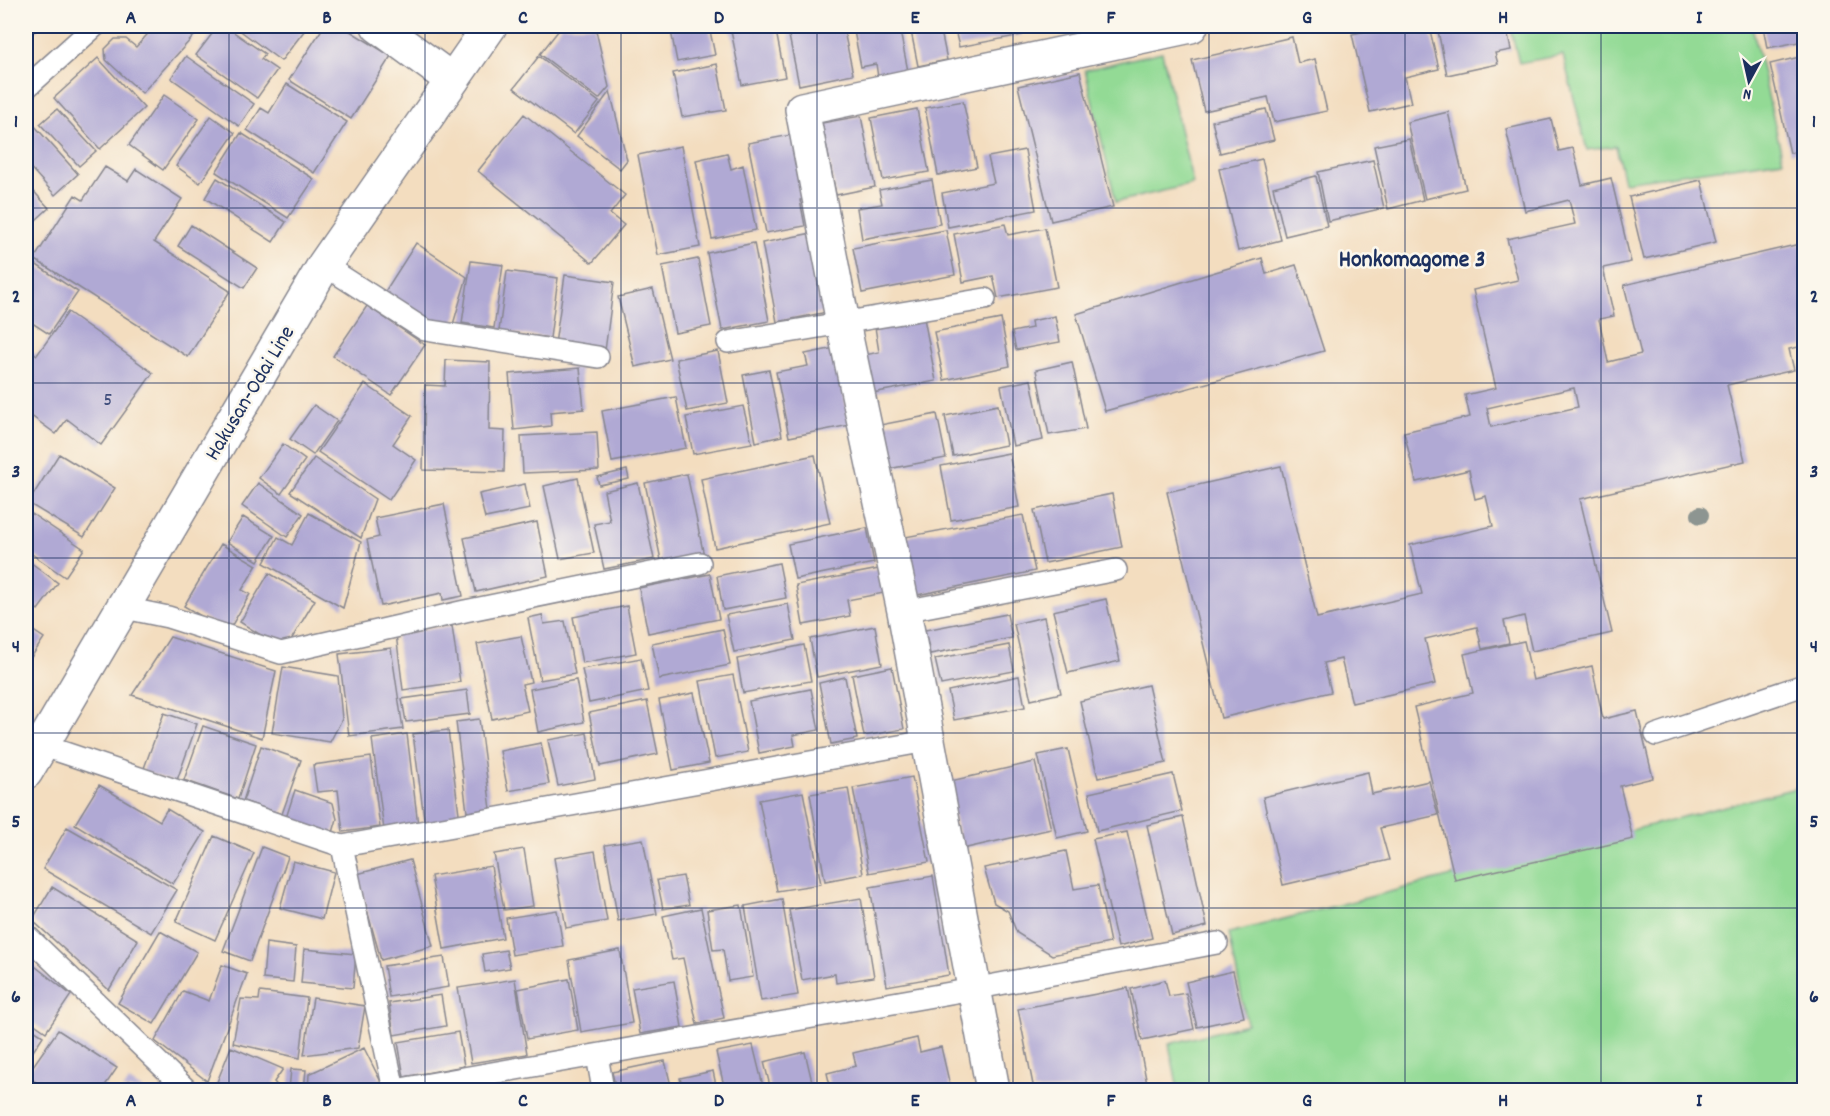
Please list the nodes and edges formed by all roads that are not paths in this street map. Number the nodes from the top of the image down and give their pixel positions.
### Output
1 (95, 26) edge
2 (378, 26) edge
3 (490, 26) edge
4 (1191, 26) edge
5 (452, 80) junction
6 (26, 88) edge
7 (324, 265) junction
8 (985, 299) dead end
9 (843, 323) junction
10 (728, 342) dead end
11 (598, 357) dead end
12 (700, 563) dead end
13 (1116, 570) dead end
14 (120, 607) junction
15 (904, 611) junction
16 (1804, 685) edge
17 (1656, 735) dead end
18 (927, 741) junction
19 (33, 759) edge
20 (342, 846) junction
21 (26, 935) edge
22 (1217, 943) dead end
23 (973, 989) junction
24 (597, 1055) junction
25 (187, 1090) edge
26 (395, 1090) edge
27 (603, 1090) edge
28 (993, 1090) edge

1 - 6 lane
2 - 5 street
3 - 5 street, Hakusan-Odai Line
4 - 9 street
5 - 7 street, Hakusan-Odai Line
7 - 11 lane
7 - 14 street, Hakusan-Odai Line
8 - 9 lane
9 - 10 lane
9 - 15 street
12 - 14 lane
13 - 15 lane
14 - 19 street, Hakusan-Odai Line
15 - 18 street
16 - 17 lane
18 - 20 lane
18 - 23 street
19 - 20 lane
20 - 26 lane
21 - 25 lane
22 - 23 lane
23 - 24 lane
23 - 28 street
24 - 26 lane
24 - 27 lane

